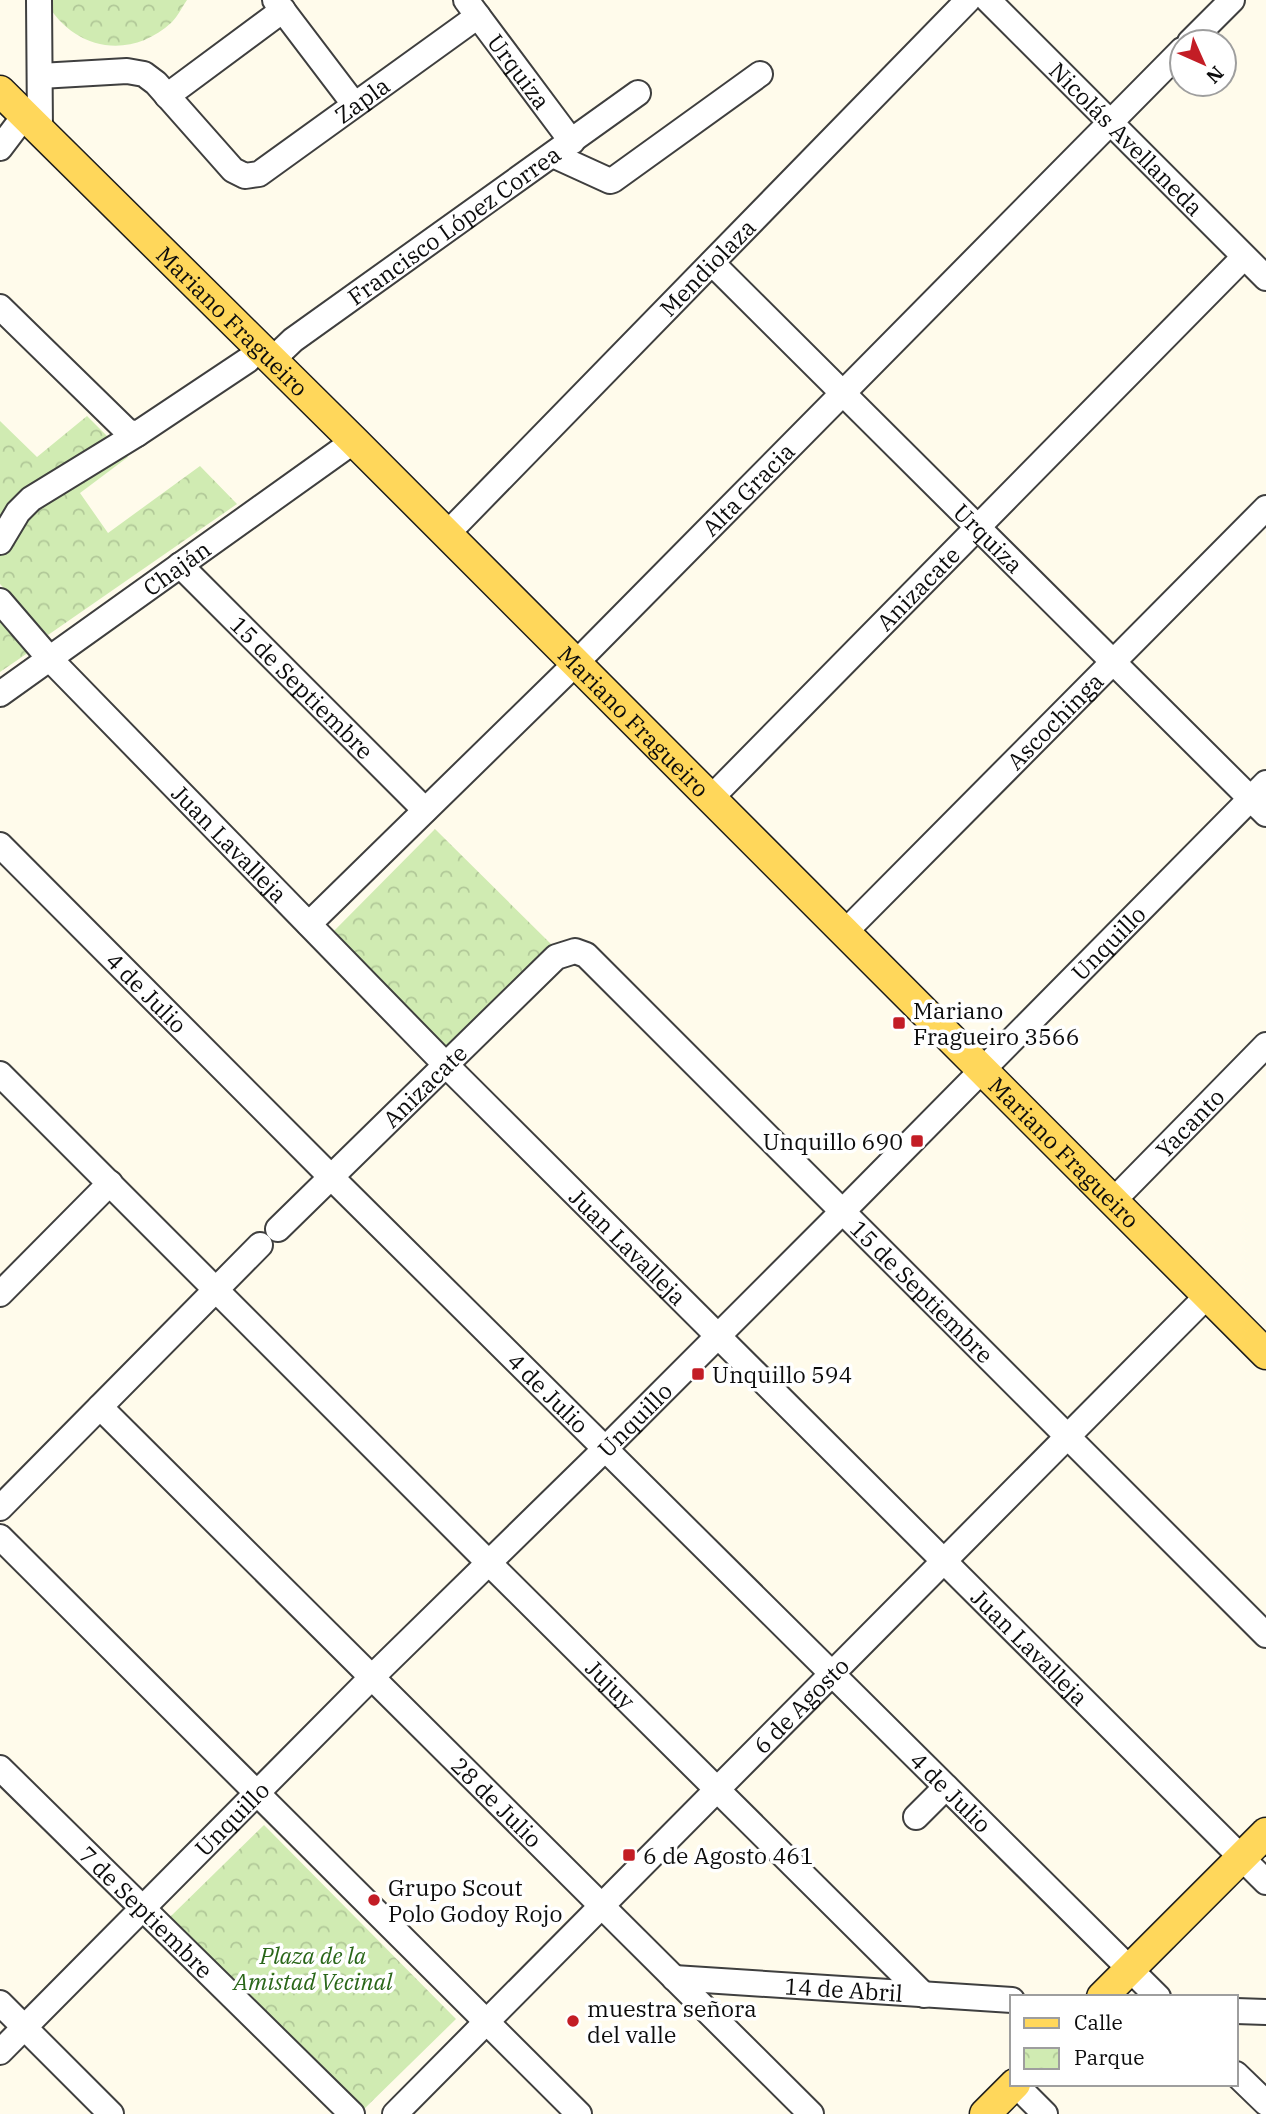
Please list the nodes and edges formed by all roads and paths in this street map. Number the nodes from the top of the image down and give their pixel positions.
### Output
1 (39, 0) edge
2 (968, 0) edge
3 (988, 0) edge
4 (1232, 0) edge
5 (279, 5) edge
6 (472, 8) edge
7 (1204, 28) edge
8 (1168, 64) edge
9 (760, 74) dead end
10 (40, 76) junction
11 (0, 91) edge
12 (638, 93) dead end
13 (167, 96) junction
14 (354, 104) junction
15 (1111, 121) junction
16 (32, 122) junction
17 (0, 148) edge
18 (562, 149) junction
19 (1244, 257) junction
20 (712, 263) junction
21 (1266, 278) edge
22 (0, 307) edge
23 (260, 360) junction
24 (842, 392) junction
25 (137, 434) junction
26 (354, 441) junction
27 (1262, 521) edge
28 (978, 528) junction
29 (446, 536) junction
30 (0, 542) edge
31 (180, 565) junction
32 (0, 601) edge
33 (49, 658) junction
34 (1112, 661) junction
35 (575, 664) junction
36 (0, 694) edge
37 (710, 799) junction
38 (1261, 799) edge
39 (425, 810) junction
40 (0, 845) edge
41 (309, 924) junction
42 (844, 933) junction
43 (575, 951) joint
44 (1266, 1045) edge
45 (445, 1064) junction
46 (981, 1070) junction
47 (2, 1080) edge
48 (331, 1177) junction
49 (110, 1183) junction
50 (1114, 1200) junction
51 (843, 1211) junction
52 (216, 1289) junction
53 (0, 1294) edge
54 (1207, 1296) junction
55 (717, 1336) junction
56 (1266, 1354) edge
57 (100, 1407) junction
58 (1068, 1436) junction
59 (606, 1448) junction
60 (0, 1508) edge
61 (0, 1538) edge
62 (943, 1561) junction
63 (489, 1563) junction
64 (1266, 1635) edge
65 (832, 1673) junction
66 (371, 1678) junction
67 (0, 1768) edge
68 (946, 1787) junction
69 (717, 1790) junction
70 (256, 1793) junction
71 (916, 1817) dead end
72 (1266, 1833) edge
73 (1241, 1858) junction
74 (1266, 1882) edge
75 (601, 1906) junction
76 (142, 1908) junction
77 (1130, 1969) junction
78 (674, 1979) junction
79 (925, 1995) junction
80 (1104, 1995) edge
81 (1156, 1995) edge
82 (1010, 2000) edge
83 (0, 2003) edge
84 (1238, 2011) edge
85 (1266, 2012) edge
86 (486, 2022) junction
87 (25, 2027) junction
88 (0, 2052) edge
89 (1238, 2076) edge
90 (1013, 2086) edge
91 (1017, 2086) edge
92 (1266, 2103) edge
93 (111, 2114) edge
94 (352, 2114) edge
95 (395, 2114) edge
96 (579, 2114) edge
97 (811, 2114) edge
98 (985, 2114) edge
99 (1045, 2114) edge

1 - 10 street
2 - 20 street, Mendiolaza
3 - 15 street, Nicolás Avellaneda
4 - 7 street
5 - 13 street
5 - 14 street
6 - 14 street, Zapla
6 - 18 street, Urquiza
8 - 15 street, Alta Gracia
9 - 18 street
10 - 13 street
10 - 16 street
11 - 16 main road, Mariano Fragueiro
12 - 18 street, Francisco López Correa
13 - 14 street, Zapla
15 - 19 street, Nicolás Avellaneda
15 - 24 street, Alta Gracia
16 - 17 street
16 - 23 main road, Mariano Fragueiro
18 - 23 street, Francisco López Correa
19 - 21 street, Nicolás Avellaneda
19 - 28 street, Anizacate
20 - 24 street, Urquiza
20 - 29 street, Mendiolaza
22 - 25 street
23 - 25 street, Francisco López Correa
23 - 26 main road, Mariano Fragueiro
24 - 28 street, Urquiza
24 - 35 street, Alta Gracia
25 - 30 street, Francisco López Correa
26 - 29 main road, Mariano Fragueiro
26 - 31 street, Chaján
27 - 34 street, Ascochinga
28 - 34 street, Urquiza
28 - 37 street, Anizacate
29 - 35 main road, Mariano Fragueiro
31 - 33 street, Chaján
31 - 39 street, 15 de Septiembre
32 - 33 street, Juan Lavalleja
33 - 36 street, Chaján
33 - 41 street, Juan Lavalleja
34 - 38 street, Urquiza
34 - 42 street, Ascochinga
35 - 37 main road, Mariano Fragueiro
35 - 39 street, Alta Gracia
37 - 42 main road, Mariano Fragueiro
38 - 46 street, Unquillo
39 - 41 street, Alta Gracia
40 - 48 street, 4 de Julio
41 - 45 street, Juan Lavalleja
42 - 46 main road, Mariano Fragueiro
43 - 45 street, Anizacate
43 - 51 street, 15 de Septiembre
44 - 50 street, Yacanto
45 - 48 street, Anizacate
45 - 55 street, Juan Lavalleja
46 - 50 main road, Mariano Fragueiro
46 - 51 street, Unquillo
47 - 49 street, Jujuy
48 - 52 street, Anizacate
48 - 59 street, 4 de Julio
49 - 52 street, Jujuy
49 - 53 street
50 - 54 main road, Mariano Fragueiro
51 - 55 street, Unquillo
51 - 58 street, 15 de Septiembre
52 - 57 street, Anizacate
52 - 63 street, Jujuy
54 - 56 main road, Mariano Fragueiro
54 - 58 street, 6 de Agosto
55 - 59 street, Unquillo
55 - 62 street, Juan Lavalleja
57 - 60 street, Anizacate
57 - 66 street, 28 de Julio
58 - 62 street, 6 de Agosto
58 - 64 street, 15 de Septiembre
59 - 63 street, Unquillo
59 - 65 street, 4 de Julio
61 - 70 street
62 - 65 street, 6 de Agosto
62 - 73 street, Juan Lavalleja
63 - 66 street, Unquillo
63 - 69 street, Jujuy
65 - 68 street, 4 de Julio
65 - 69 street, 6 de Agosto
66 - 70 street, Unquillo
66 - 75 street, 28 de Julio
67 - 76 street, 7 de Septiembre
68 - 71 street
68 - 77 street, 4 de Julio
69 - 75 street, 6 de Agosto
69 - 79 street, Jujuy
70 - 76 street, Unquillo
70 - 86 street
72 - 73 main road
73 - 74 street, Juan Lavalleja
73 - 77 main road
75 - 78 street, 28 de Julio
75 - 86 street, 6 de Agosto
76 - 87 street, Unquillo
76 - 94 street, 7 de Septiembre
77 - 80 main road
77 - 81 street, 4 de Julio
78 - 79 street, 14 de Abril
78 - 97 street, 28 de Julio
79 - 82 street, 14 de Abril
83 - 87 street
84 - 85 street
86 - 95 street, 6 de Agosto
86 - 96 street
87 - 88 street, Unquillo
87 - 93 street
89 - 92 street
90 - 98 main road
91 - 99 street

